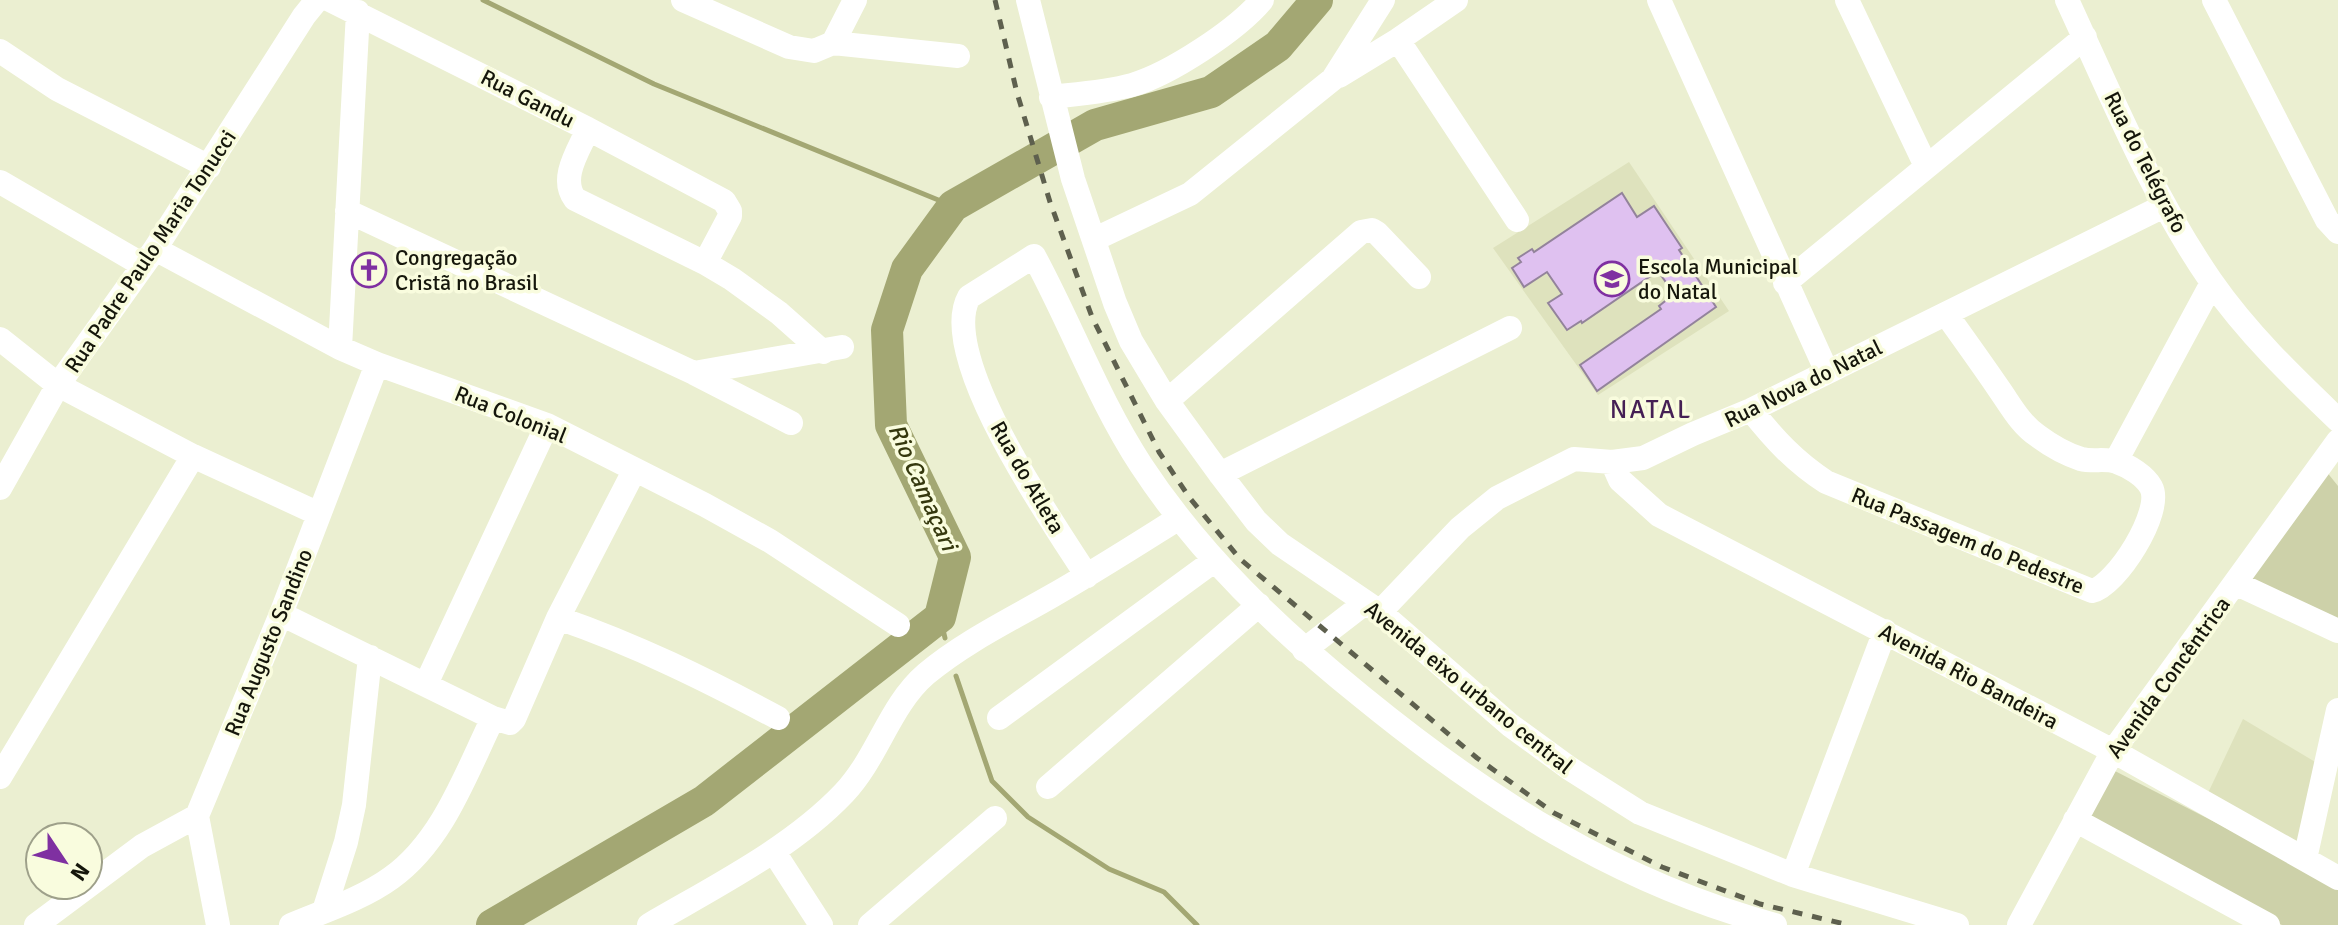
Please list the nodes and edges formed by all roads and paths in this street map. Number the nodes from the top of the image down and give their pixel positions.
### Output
1 (330, 0) edge
2 (683, 0) edge
3 (855, 0) edge
4 (1028, 0) edge
5 (1262, 0) edge
6 (1383, 0) edge
7 (1456, 0) edge
8 (1659, 0) edge
9 (1847, 0) edge
10 (2067, 0) edge
11 (2214, 0) edge
12 (309, 5) edge
13 (358, 12) junction
14 (2085, 37) junction
15 (1398, 40) junction
16 (833, 43) junction
17 (0, 51) edge
18 (958, 56) dead end
19 (1333, 79) junction
20 (1053, 106) junction
21 (588, 129) junction
22 (1926, 166) junction
23 (209, 167) junction
24 (0, 182) edge
25 (2164, 206) junction
26 (347, 211) junction
27 (1517, 220) dead end
28 (2338, 232) edge
29 (1095, 239) junction
30 (149, 257) junction
31 (705, 263) junction
32 (1419, 277) dead end
33 (1785, 283) junction
34 (2212, 283) junction
35 (1946, 314) junction
36 (1510, 328) dead end
37 (0, 339) edge
38 (340, 348) junction
39 (377, 364) junction
40 (1827, 372) junction
41 (694, 373) junction
42 (58, 385) junction
43 (1167, 401) junction
44 (1751, 410) junction
45 (2338, 420) edge
46 (791, 423) dead end
47 (547, 425) junction
48 (2338, 441) edge
49 (193, 456) junction
50 (2116, 461) junction
51 (1612, 462) junction
52 (634, 471) junction
53 (1220, 474) junction
54 (0, 488) edge
55 (319, 514) junction
56 (1179, 518) junction
57 (1215, 560) junction
58 (1087, 576) junction
59 (2235, 583) junction
60 (1259, 605) junction
61 (1372, 608) junction
62 (281, 614) junction
63 (558, 618) junction
64 (898, 625) dead end
65 (1885, 631) junction
66 (2338, 631) edge
67 (1304, 650) junction
68 (370, 657) junction
69 (426, 684) junction
70 (2338, 710) edge
71 (778, 718) dead end
72 (999, 718) dead end
73 (499, 720) junction
74 (2113, 751) junction
75 (0, 777) edge
76 (1048, 787) dead end
77 (197, 816) junction
78 (995, 818) dead end
79 (2075, 820) junction
80 (774, 852) junction
81 (2305, 859) junction
82 (1793, 875) junction
83 (2338, 878) edge
84 (324, 911) junction
85 (36, 925) edge
86 (217, 925) edge
87 (291, 925) edge
88 (649, 925) edge
89 (821, 925) edge
90 (870, 925) edge
91 (1775, 925) edge
92 (1957, 925) edge
93 (2019, 925) edge
94 (2268, 925) edge

1 - 13 street, Rua Gandu
2 - 16 street
3 - 16 street
4 - 20 street
5 - 20 street
6 - 19 street
7 - 15 street
8 - 33 street
9 - 22 street
10 - 14 street, Rua do Telégrafo
11 - 28 street
12 - 23 street, Rua Padre Paulo Maria Tonucci
13 - 21 street, Rua Gandu
13 - 26 street
14 - 22 street
14 - 25 street, Rua do Telégrafo
15 - 19 street
15 - 27 street
16 - 18 street
17 - 23 street
19 - 29 street
20 - 29 street
21 - 31 street
21 - 31 street, Rua Gandu
22 - 33 street
23 - 30 street, Rua Padre Paulo Maria Tonucci
24 - 30 street, Rua Colonial
25 - 34 street, Rua do Telégrafo
25 - 35 street, Rua Nova do Natal
26 - 38 street
26 - 41 street
29 - 43 street
30 - 38 street, Rua Colonial
30 - 42 street, Rua Padre Paulo Maria Tonucci
31 - 41 street
32 - 43 street
33 - 40 street
34 - 45 street, Rua do Telégrafo
34 - 50 street
35 - 40 street, Rua Nova do Natal
35 - 50 street
36 - 53 street
37 - 42 street
38 - 39 street, Rua Colonial
39 - 47 street, Rua Colonial
39 - 55 street, Rua Augusto Sandino
40 - 44 street, Rua Nova do Natal
41 - 46 street
42 - 49 street
42 - 54 street, Rua Padre Paulo Maria Tonucci
43 - 53 street
44 - 50 street, Rua Passagem do Pedestre
44 - 51 street, Rua Nova do Natal
47 - 52 street, Rua Colonial
47 - 69 street
48 - 59 street, Avenida Concêntrica
49 - 55 street
49 - 75 street
51 - 61 street, Rua Nova do Natal
51 - 65 street, Avenida Rio Bandeira
52 - 63 street
52 - 64 street, Rua Colonial
53 - 61 street, Avenida eixo urbano central
55 - 62 street, Rua Augusto Sandino
56 - 57 street
56 - 58 street
56 - 58 street, Rua do Atleta
57 - 60 street
57 - 72 street
58 - 80 street
59 - 66 street
59 - 74 street, Avenida Concêntrica
60 - 67 street
60 - 76 street
61 - 67 street, Rua Nova do Natal
61 - 82 street, Avenida eixo urbano central
62 - 68 street
62 - 77 street, Rua Augusto Sandino
63 - 71 street
63 - 73 street
65 - 74 street, Avenida Rio Bandeira
65 - 82 street
67 - 91 street
68 - 69 street
68 - 84 street
69 - 73 street
70 - 81 street
73 - 84 street
74 - 79 street, Avenida Concêntrica
74 - 81 street, Avenida Rio Bandeira
77 - 85 street
77 - 86 street
78 - 90 street
79 - 93 street, Avenida Concêntrica
79 - 94 street
80 - 88 street
80 - 89 street
81 - 83 street, Avenida Rio Bandeira
82 - 92 street, Avenida eixo urbano central
84 - 87 street

